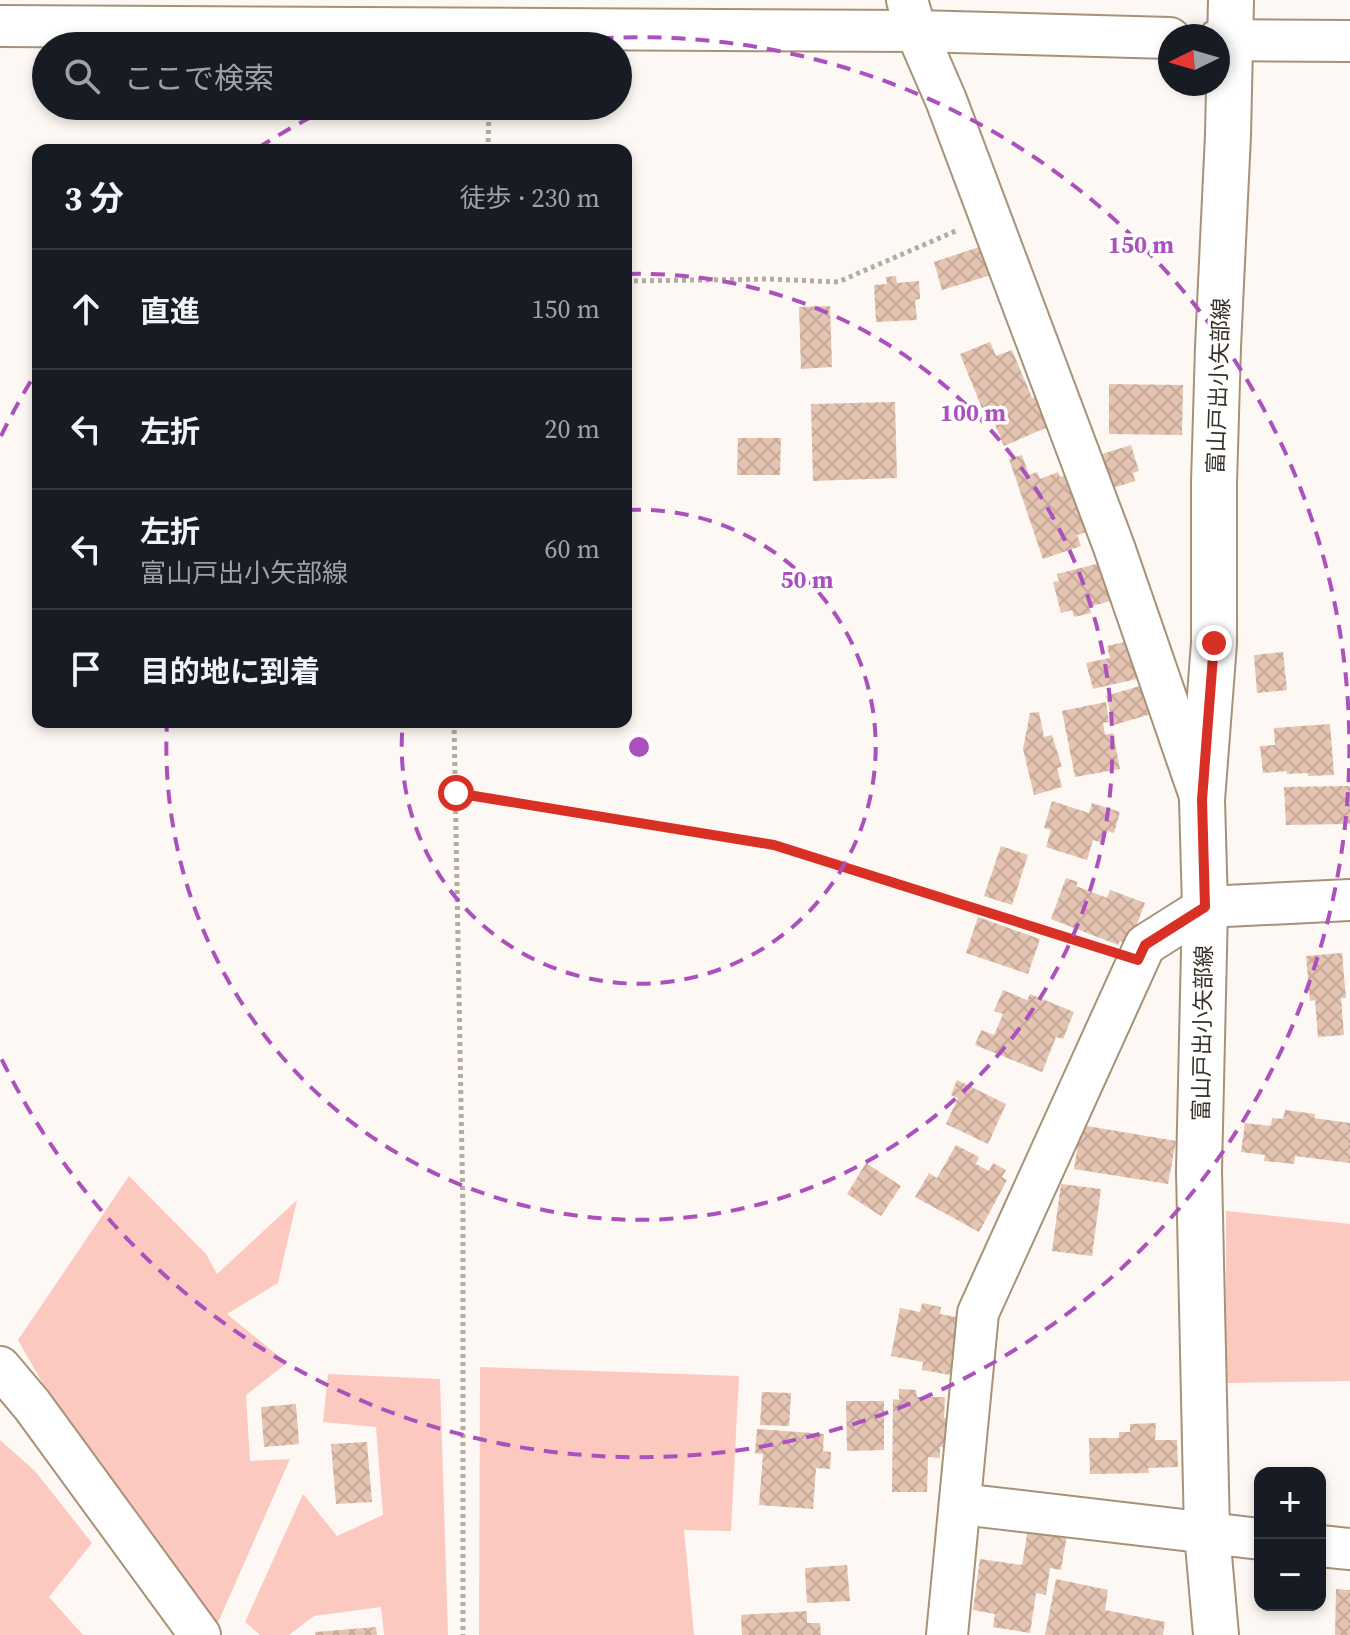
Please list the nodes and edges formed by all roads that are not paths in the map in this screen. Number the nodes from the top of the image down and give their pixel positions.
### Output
1 (491, 14) edge
2 (912, 16) edge
3 (0, 26) edge
4 (1230, 27) edge
5 (1158, 37) edge
6 (1350, 41) edge
7 (1228, 96) edge
8 (1202, 800) junction
9 (1350, 900) edge
10 (1205, 907) junction
11 (0, 1367) edge
12 (961, 1504) junction
13 (1207, 1533) junction
14 (1254, 1538) edge
15 (1326, 1547) edge
16 (1350, 1549) edge
17 (200, 1635) edge
18 (947, 1635) edge
19 (1216, 1635) edge

1 - 2 street
1 - 3 street
2 - 5 street
2 - 8 street
4 - 6 street
7 - 8 main road, 富山戸出小矢部線
8 - 10 main road, 富山戸出小矢部線
9 - 10 street
10 - 12 street
10 - 13 main road, 富山戸出小矢部線
11 - 17 street
12 - 13 street
12 - 18 street
13 - 14 street
13 - 19 main road, 富山戸出小矢部線
15 - 16 street

